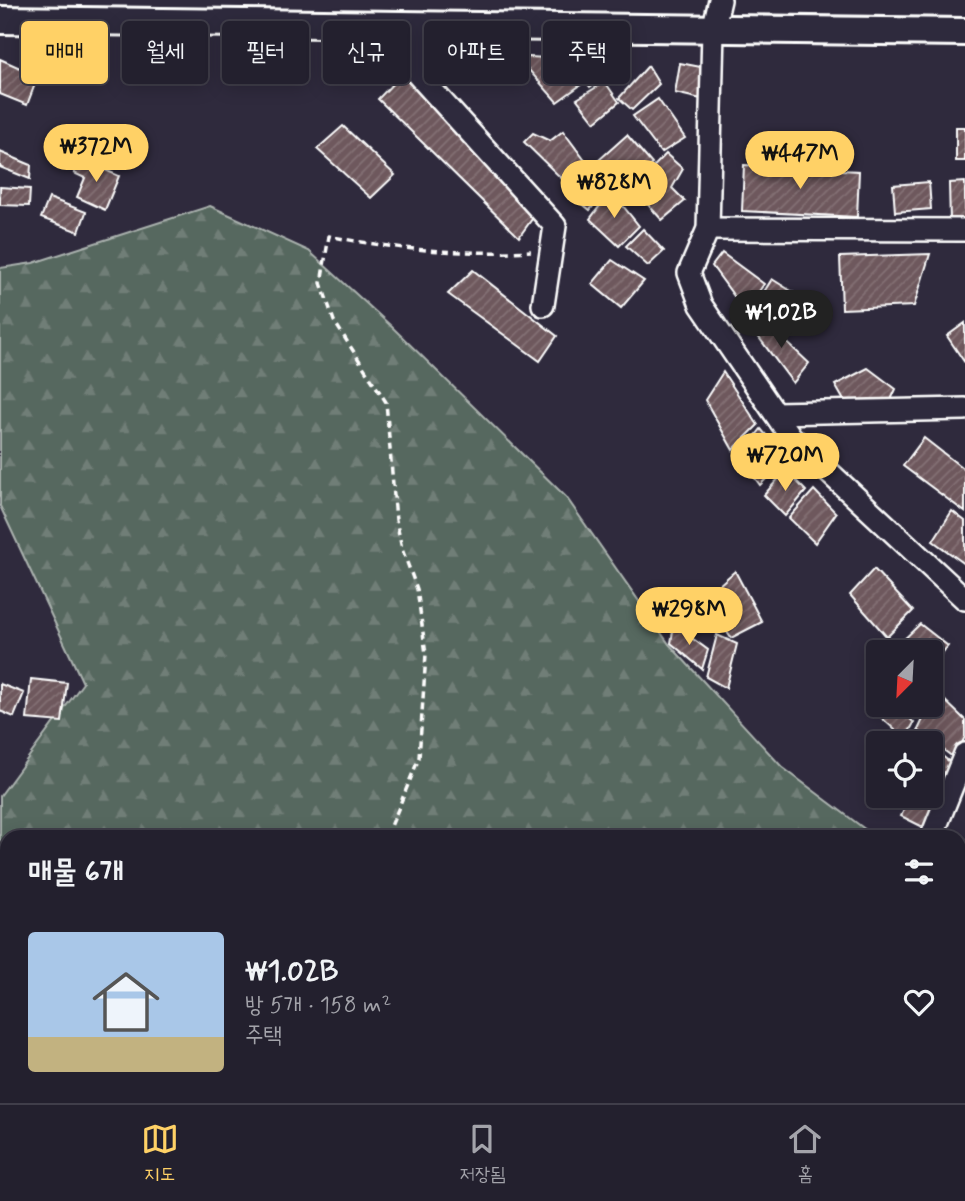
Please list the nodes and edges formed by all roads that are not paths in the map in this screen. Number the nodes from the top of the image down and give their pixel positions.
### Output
1 (720, 0) edge
2 (0, 20) edge
3 (421, 27) junction
4 (713, 30) junction
5 (965, 32) edge
6 (708, 229) junction
7 (965, 230) edge
8 (542, 305) dead end
9 (965, 409) edge
10 (775, 413) junction
11 (965, 599) edge
12 (965, 754) edge
13 (934, 830) edge

1 - 4 street
2 - 3 street
3 - 4 street
3 - 8 street
4 - 5 street
4 - 6 street
6 - 7 street
6 - 10 street
9 - 10 street
10 - 11 street
12 - 13 street

